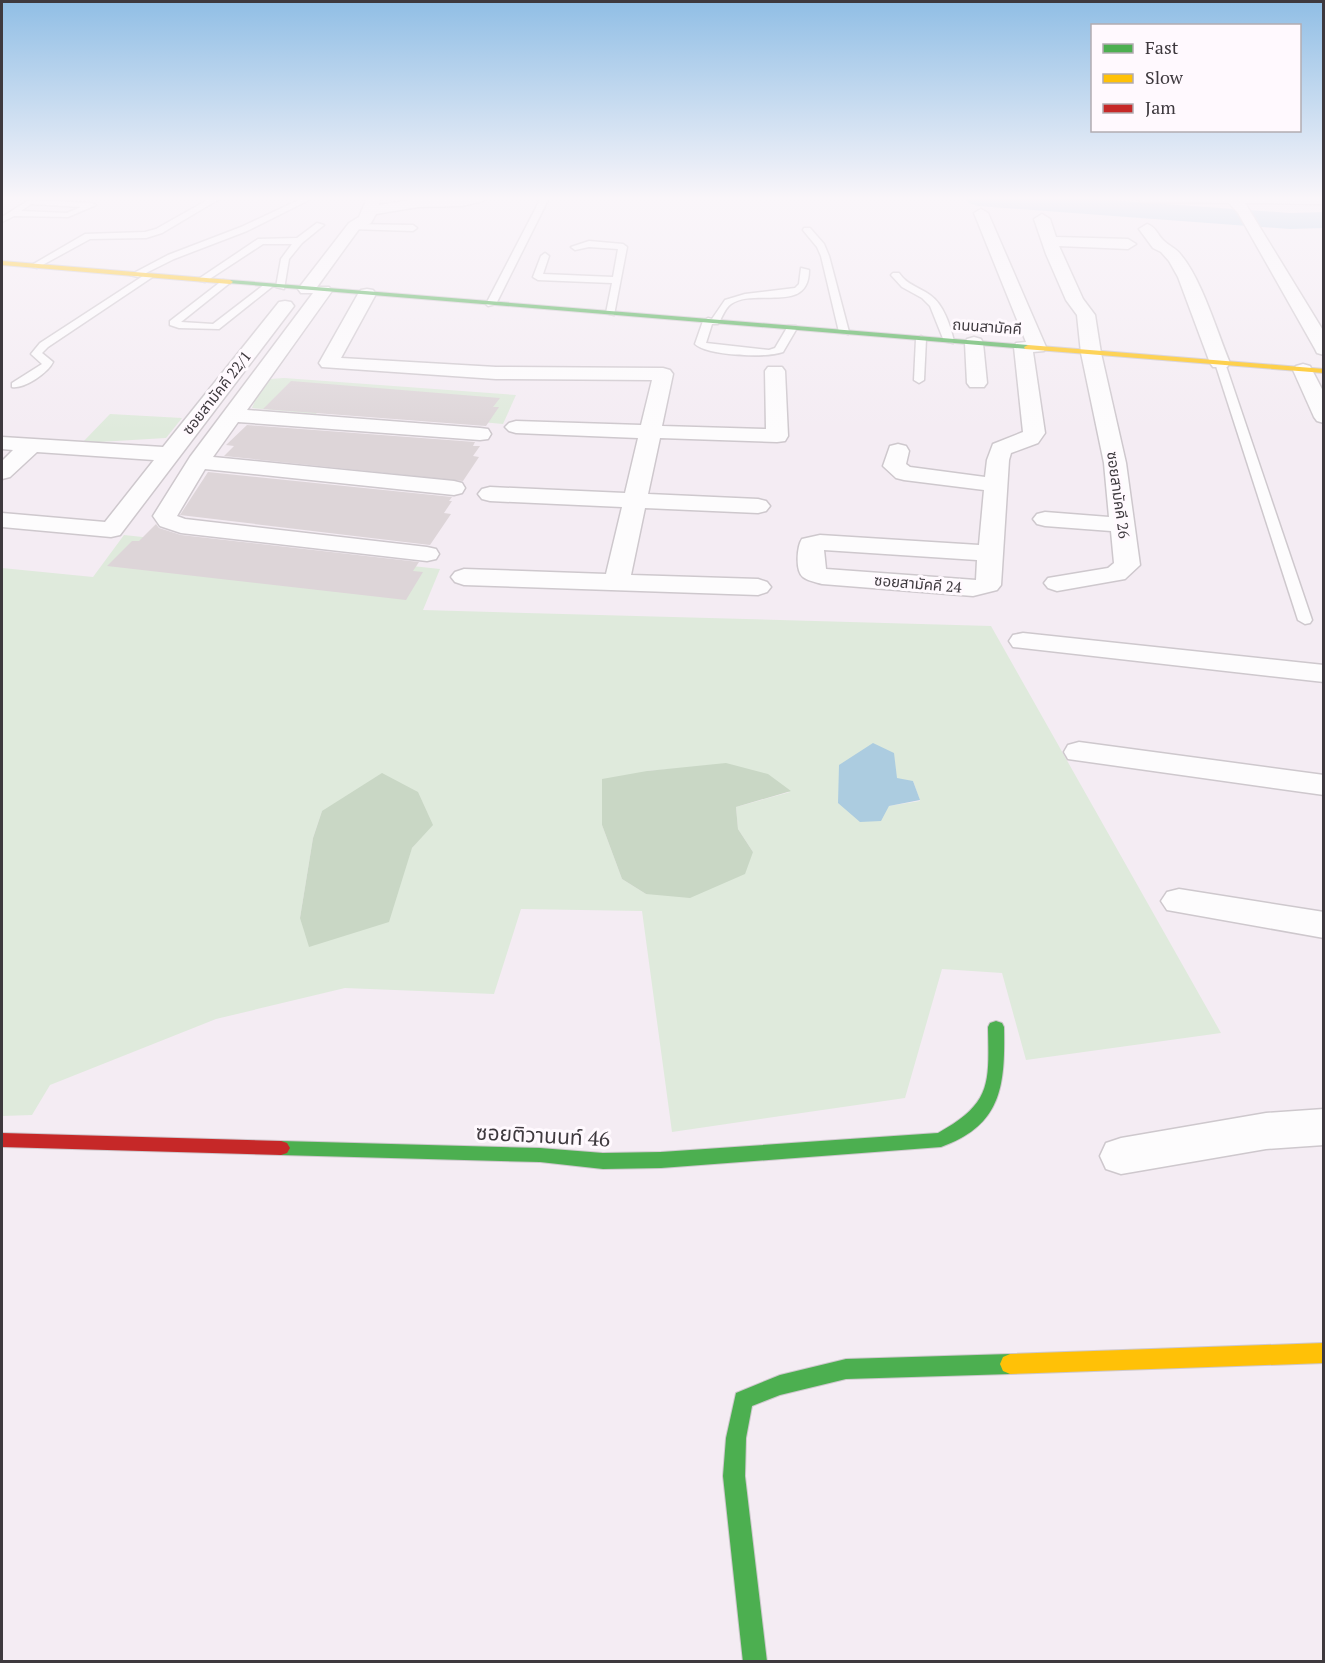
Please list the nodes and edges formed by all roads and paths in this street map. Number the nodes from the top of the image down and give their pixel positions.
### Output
1 (141, 276) edge
2 (149, 276) edge
3 (209, 276) edge
4 (291, 276) edge
5 (307, 276) edge
6 (505, 276) edge
7 (538, 276) edge
8 (618, 276) edge
9 (804, 276) edge
10 (830, 276) edge
11 (897, 276) edge
12 (991, 276) edge
13 (998, 276) edge
14 (1064, 276) edge
15 (1185, 276) edge
16 (1281, 276) edge
17 (617, 279) junction
18 (202, 280) junction
19 (226, 282) junction
20 (295, 288) junction
21 (995, 290) dead end
22 (367, 294) junction
23 (491, 303) junction
24 (611, 313) junction
25 (712, 321) junction
26 (1006, 323) dead end
27 (792, 328) junction
28 (844, 332) junction
29 (921, 339) junction
30 (949, 341) junction
31 (974, 342) junction
32 (1024, 346) junction
33 (1323, 349) edge
34 (1091, 352) junction
35 (1220, 363) junction
36 (1313, 370) edge
37 (775, 371) dead end
38 (919, 380) dead end
39 (977, 383) dead end
40 (16, 385) dead end
41 (232, 415) junction
42 (1323, 417) edge
43 (516, 427) dead end
44 (650, 432) junction
45 (480, 434) dead end
46 (2, 443) edge
47 (32, 445) junction
48 (898, 451) dead end
49 (169, 454) junction
50 (198, 462) junction
51 (2, 472) edge
52 (996, 485) junction
53 (454, 488) dead end
54 (490, 494) dead end
55 (635, 501) junction
56 (758, 506) dead end
57 (1045, 519) dead end
58 (2, 520) edge
59 (1123, 525) junction
60 (990, 553) junction
61 (427, 554) dead end
62 (464, 577) dead end
63 (617, 582) junction
64 (1057, 583) dead end
65 (758, 587) dead end
66 (1305, 620) dead end
67 (1023, 641) dead end
68 (1323, 674) edge
69 (1079, 752) dead end
70 (1323, 786) edge
71 (1179, 901) dead end
72 (1323, 925) edge
73 (996, 1027) dead end
74 (1323, 1127) edge
75 (2, 1140) edge
76 (1121, 1156) dead end
77 (1323, 1353) edge
78 (755, 1662) edge

1 - 40 lane
2 - 18 main road, ถนนสามัคคี
3 - 18 lane
4 - 20 lane
5 - 20 street
6 - 23 lane
7 - 17 lane
8 - 17 lane
9 - 25 lane
10 - 28 lane
11 - 30 lane
12 - 21 street
13 - 32 street
14 - 34 street, ซอยสามัคคี 26
15 - 35 street
16 - 33 street
17 - 24 lane
18 - 19 main road, ถนนสามัคคี
19 - 20 main road, ถนนสามัคคี
19 - 20 lane
20 - 22 main road, ถนนสามัคคี
20 - 41 street
20 - 49 street, ซอยสามัคคี 22/1
22 - 23 main road, ถนนสามัคคี
22 - 44 street
23 - 24 main road, ถนนสามัคคี
24 - 25 main road, ถนนสามัคคี
25 - 27 main road, ถนนสามัคคี
25 - 27 lane
26 - 32 street
27 - 28 main road, ถนนสามัคคี
28 - 29 main road, ถนนสามัคคี
29 - 30 main road, ถนนสามัคคี
29 - 38 lane
30 - 31 main road, ถนนสามัคคี
31 - 32 main road, ถนนสามัคคี
31 - 39 street
32 - 34 main road, ถนนสามัคคี
32 - 52 street, ซอยสามัคคี 24
34 - 35 main road, ถนนสามัคคี
34 - 59 street, ซอยสามัคคี 26
35 - 36 main road, ถนนสามัคคี
35 - 66 lane
36 - 42 street
37 - 44 street
41 - 45 street
41 - 50 street
43 - 44 street
44 - 55 street
46 - 47 street
47 - 49 street
47 - 51 street
48 - 52 street
49 - 58 street, ซอยสามัคคี 22/1
50 - 53 street
50 - 61 street
52 - 60 street, ซอยสามัคคี 24
54 - 55 street
55 - 56 street
55 - 63 street
57 - 59 street
59 - 64 street, ซอยสามัคคี 26
60 - 60 street, ซอยสามัคคี 24
62 - 63 street
63 - 65 street
67 - 68 street
69 - 70 street
71 - 72 street
73 - 75 main road, ซอยติวานนท์ 46
74 - 76 street
77 - 78 main road

